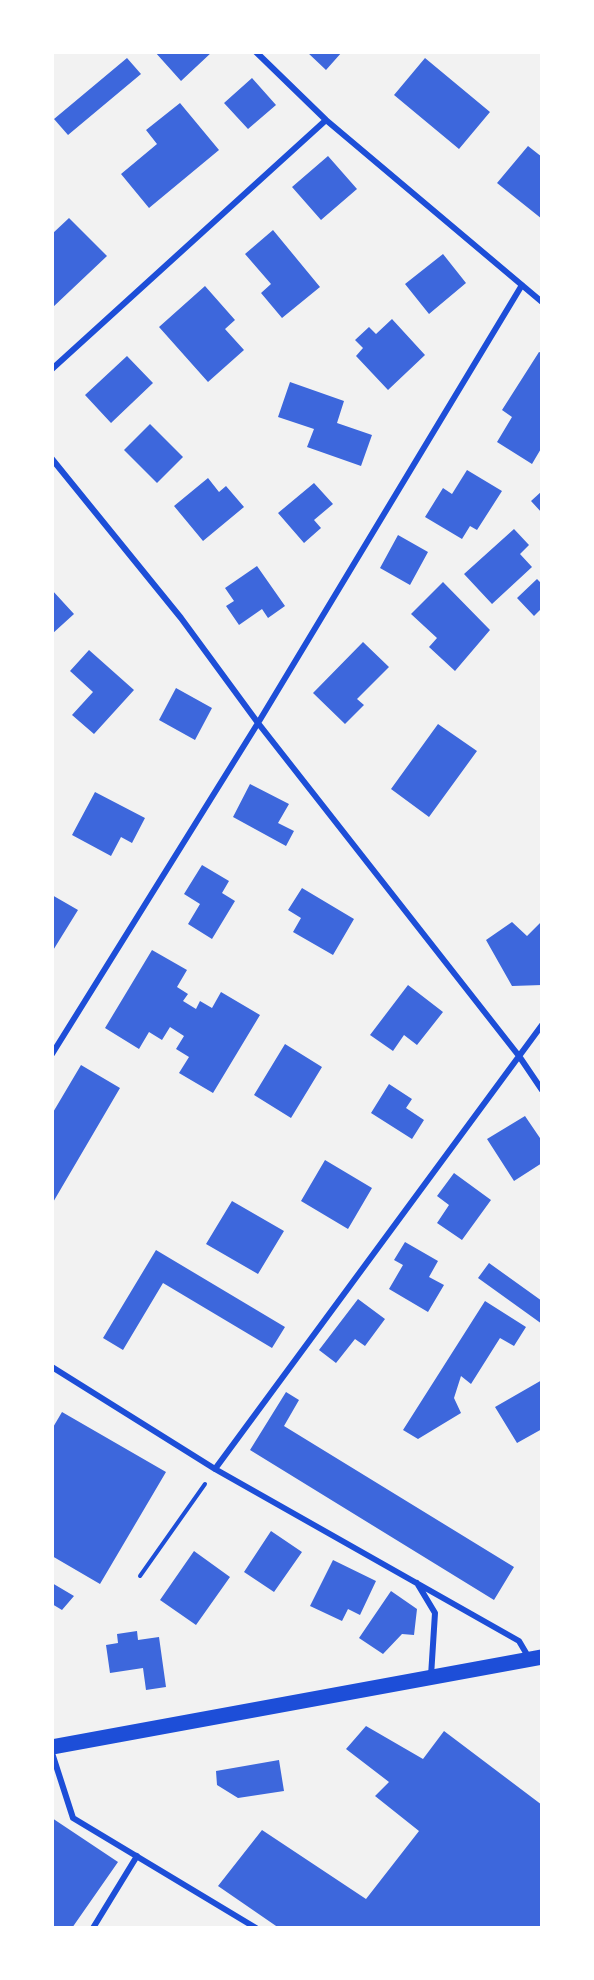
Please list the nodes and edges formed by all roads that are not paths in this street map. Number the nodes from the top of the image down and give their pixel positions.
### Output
1 (256, 52) edge
2 (326, 120) junction
3 (522, 285) junction
4 (542, 302) edge
5 (52, 369) edge
6 (52, 459) edge
7 (258, 723) junction
8 (542, 1025) edge
9 (52, 1054) edge
10 (519, 1056) junction
11 (542, 1090) edge
12 (52, 1366) edge
13 (215, 1469) junction
14 (417, 1583) junction
15 (536, 1658) edge
16 (431, 1677) junction
17 (52, 1747) edge
18 (52, 1753) edge
19 (137, 1856) junction
20 (93, 1928) edge
21 (256, 1928) edge

1 - 2 street
2 - 3 street
2 - 5 street
3 - 4 street
3 - 7 street
6 - 7 street
7 - 9 street
7 - 10 street
8 - 10 street
10 - 11 street
10 - 13 street
12 - 13 street
13 - 14 street
14 - 15 street
14 - 16 street
15 - 16 main road
16 - 17 main road
18 - 19 street
19 - 20 street
19 - 21 street

